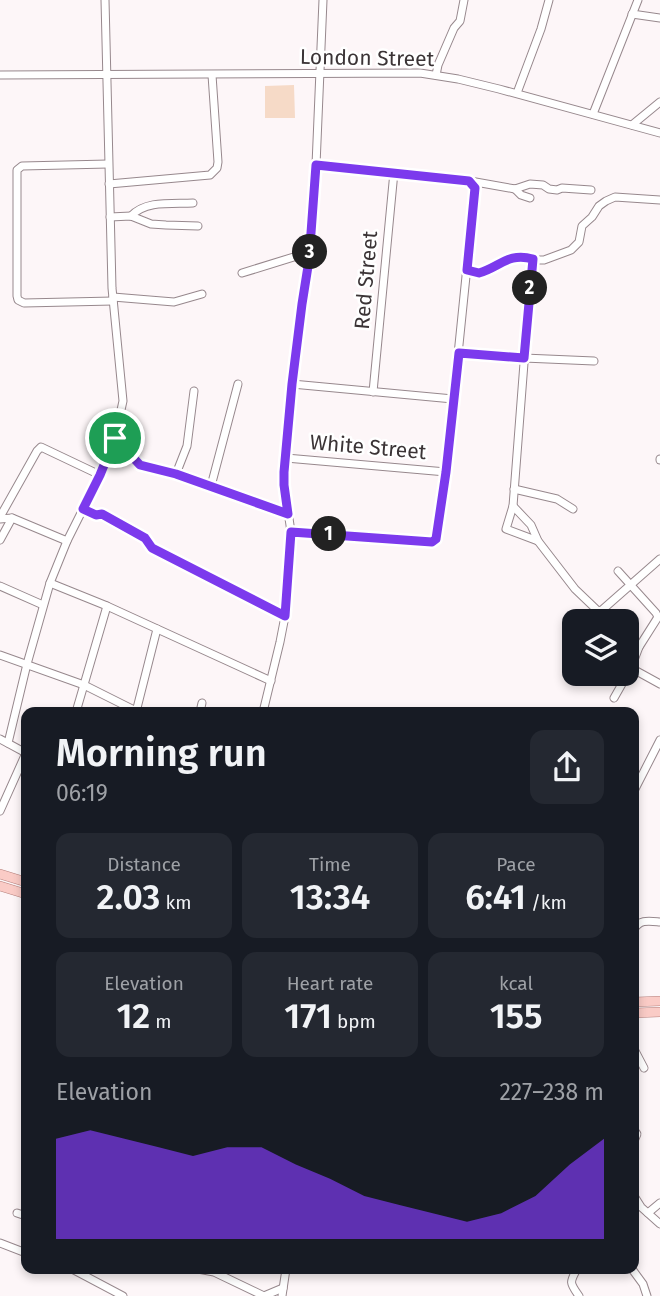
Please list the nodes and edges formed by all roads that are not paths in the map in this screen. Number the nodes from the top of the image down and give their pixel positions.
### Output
1 (105, 0) edge
2 (323, 0) edge
3 (464, 0) edge
4 (549, 0) edge
5 (638, 0) edge
6 (632, 14) junction
7 (660, 18) edge
8 (319, 74) junction
9 (0, 75) edge
10 (108, 75) junction
11 (212, 75) junction
12 (436, 75) junction
13 (517, 93) junction
14 (660, 102) edge
15 (593, 114) junction
16 (632, 125) junction
17 (660, 133) edge
18 (108, 164) junction
19 (316, 165) junction
20 (394, 172) junction
21 (469, 181) junction
22 (108, 184) junction
23 (515, 189) junction
24 (591, 190) dead end
25 (530, 198) dead end
26 (660, 201) edge
27 (192, 203) dead end
28 (131, 216) junction
29 (110, 217) junction
30 (198, 226) dead end
31 (310, 252) junction
32 (533, 259) junction
33 (467, 270) junction
34 (242, 273) dead end
35 (202, 294) dead end
36 (113, 299) junction
37 (459, 353) junction
38 (524, 358) junction
39 (594, 361) dead end
40 (238, 384) dead end
41 (292, 384) junction
42 (194, 391) dead end
43 (373, 392) junction
44 (453, 398) junction
45 (115, 438) junction
46 (286, 458) junction
47 (446, 472) junction
48 (176, 474) junction
49 (100, 475) junction
50 (211, 486) junction
51 (514, 489) junction
52 (513, 506) junction
53 (83, 509) junction
54 (573, 509) dead end
55 (288, 514) junction
56 (0, 518) edge
57 (12, 518) junction
58 (291, 532) junction
59 (0, 540) edge
60 (67, 541) junction
61 (538, 541) junction
62 (660, 559) edge
63 (618, 571) dead end
64 (50, 583) junction
65 (630, 584) junction
66 (0, 586) edge
67 (43, 605) junction
68 (107, 606) junction
69 (285, 616) junction
70 (157, 629) junction
71 (639, 647) edge
72 (0, 654) edge
73 (27, 664) junction
74 (639, 672) edge
75 (271, 681) junction
76 (660, 684) edge
77 (84, 685) junction
78 (621, 686) edge
79 (614, 698) dead end
80 (202, 703) dead end
81 (77, 707) edge
82 (127, 707) edge
83 (138, 707) edge
84 (201, 707) edge
85 (264, 707) edge
86 (0, 739) edge
87 (660, 740) edge
88 (8, 743) junction
89 (21, 750) edge
90 (657, 754) edge
91 (21, 764) edge
92 (639, 783) edge
93 (0, 811) edge
94 (0, 874) edge
95 (21, 880) edge
96 (0, 886) edge
97 (21, 892) edge
98 (660, 922) edge
99 (639, 924) edge
100 (660, 1001) edge
101 (639, 1002) edge
102 (660, 1012) edge
103 (639, 1013) edge
104 (639, 1058) edge
105 (645, 1068) dead end
106 (639, 1202) edge
107 (660, 1203) edge
108 (17, 1213) dead end
109 (648, 1213) junction
110 (21, 1214) edge
111 (660, 1224) edge
112 (0, 1243) edge
113 (21, 1251) edge
114 (81, 1274) edge
115 (218, 1274) edge
116 (285, 1274) edge
117 (574, 1274) edge
118 (636, 1274) edge
119 (283, 1292) edge
120 (122, 1296) edge
121 (264, 1296) edge
122 (579, 1296) edge
123 (647, 1296) edge

1 - 10 street
2 - 8 street
3 - 12 street
4 - 13 street
5 - 6 street
6 - 7 street
6 - 15 street
8 - 11 street, London Street
8 - 12 street, London Street
8 - 19 street
9 - 10 street, London Street
10 - 11 street, London Street
10 - 18 street
11 - 22 street
12 - 13 street, London Street
13 - 15 street, London Street
14 - 16 street
15 - 16 street, London Street
16 - 17 street, London Street
18 - 22 street
18 - 36 street
19 - 20 street
19 - 31 street
20 - 21 street
20 - 43 street, Red Street
21 - 23 street
21 - 33 street
22 - 29 street
23 - 24 street
23 - 25 street
26 - 32 street
27 - 28 street
28 - 29 street
28 - 30 street
29 - 36 street
31 - 34 street
31 - 41 street
32 - 33 street
32 - 38 street
33 - 37 street
35 - 36 street
36 - 45 street
37 - 38 street
37 - 44 street
38 - 39 street
38 - 51 street
40 - 50 street
41 - 43 street
41 - 46 street
42 - 48 street
43 - 44 street
44 - 47 street
45 - 48 street
45 - 49 street
46 - 47 street, White Street
46 - 55 street
47 - 58 street
48 - 50 street
49 - 53 street
49 - 56 street
50 - 55 street
51 - 52 street
51 - 54 street
52 - 61 street
52 - 61 street
53 - 60 street
53 - 69 street
55 - 58 street
56 - 57 street
57 - 59 street
57 - 60 street
58 - 69 street
60 - 64 street
61 - 65 street
62 - 65 street
63 - 65 street
64 - 67 street
64 - 68 street
65 - 71 street
66 - 67 street
67 - 73 street
68 - 70 street
68 - 77 street
69 - 75 street
70 - 75 street
70 - 83 street
72 - 73 street
73 - 77 street
73 - 88 street
74 - 76 street
75 - 85 street
77 - 81 street
77 - 82 street
78 - 79 street
80 - 84 street
86 - 88 street
87 - 90 street
88 - 89 street
90 - 92 street
91 - 93 street
94 - 95 main road
96 - 97 main road
98 - 99 street
100 - 101 main road
102 - 103 main road
104 - 105 street
106 - 109 street
107 - 109 street
108 - 110 street
109 - 111 street
112 - 113 street
114 - 120 street
115 - 121 street
116 - 119 street
117 - 122 street
118 - 123 street
119 - 121 street

